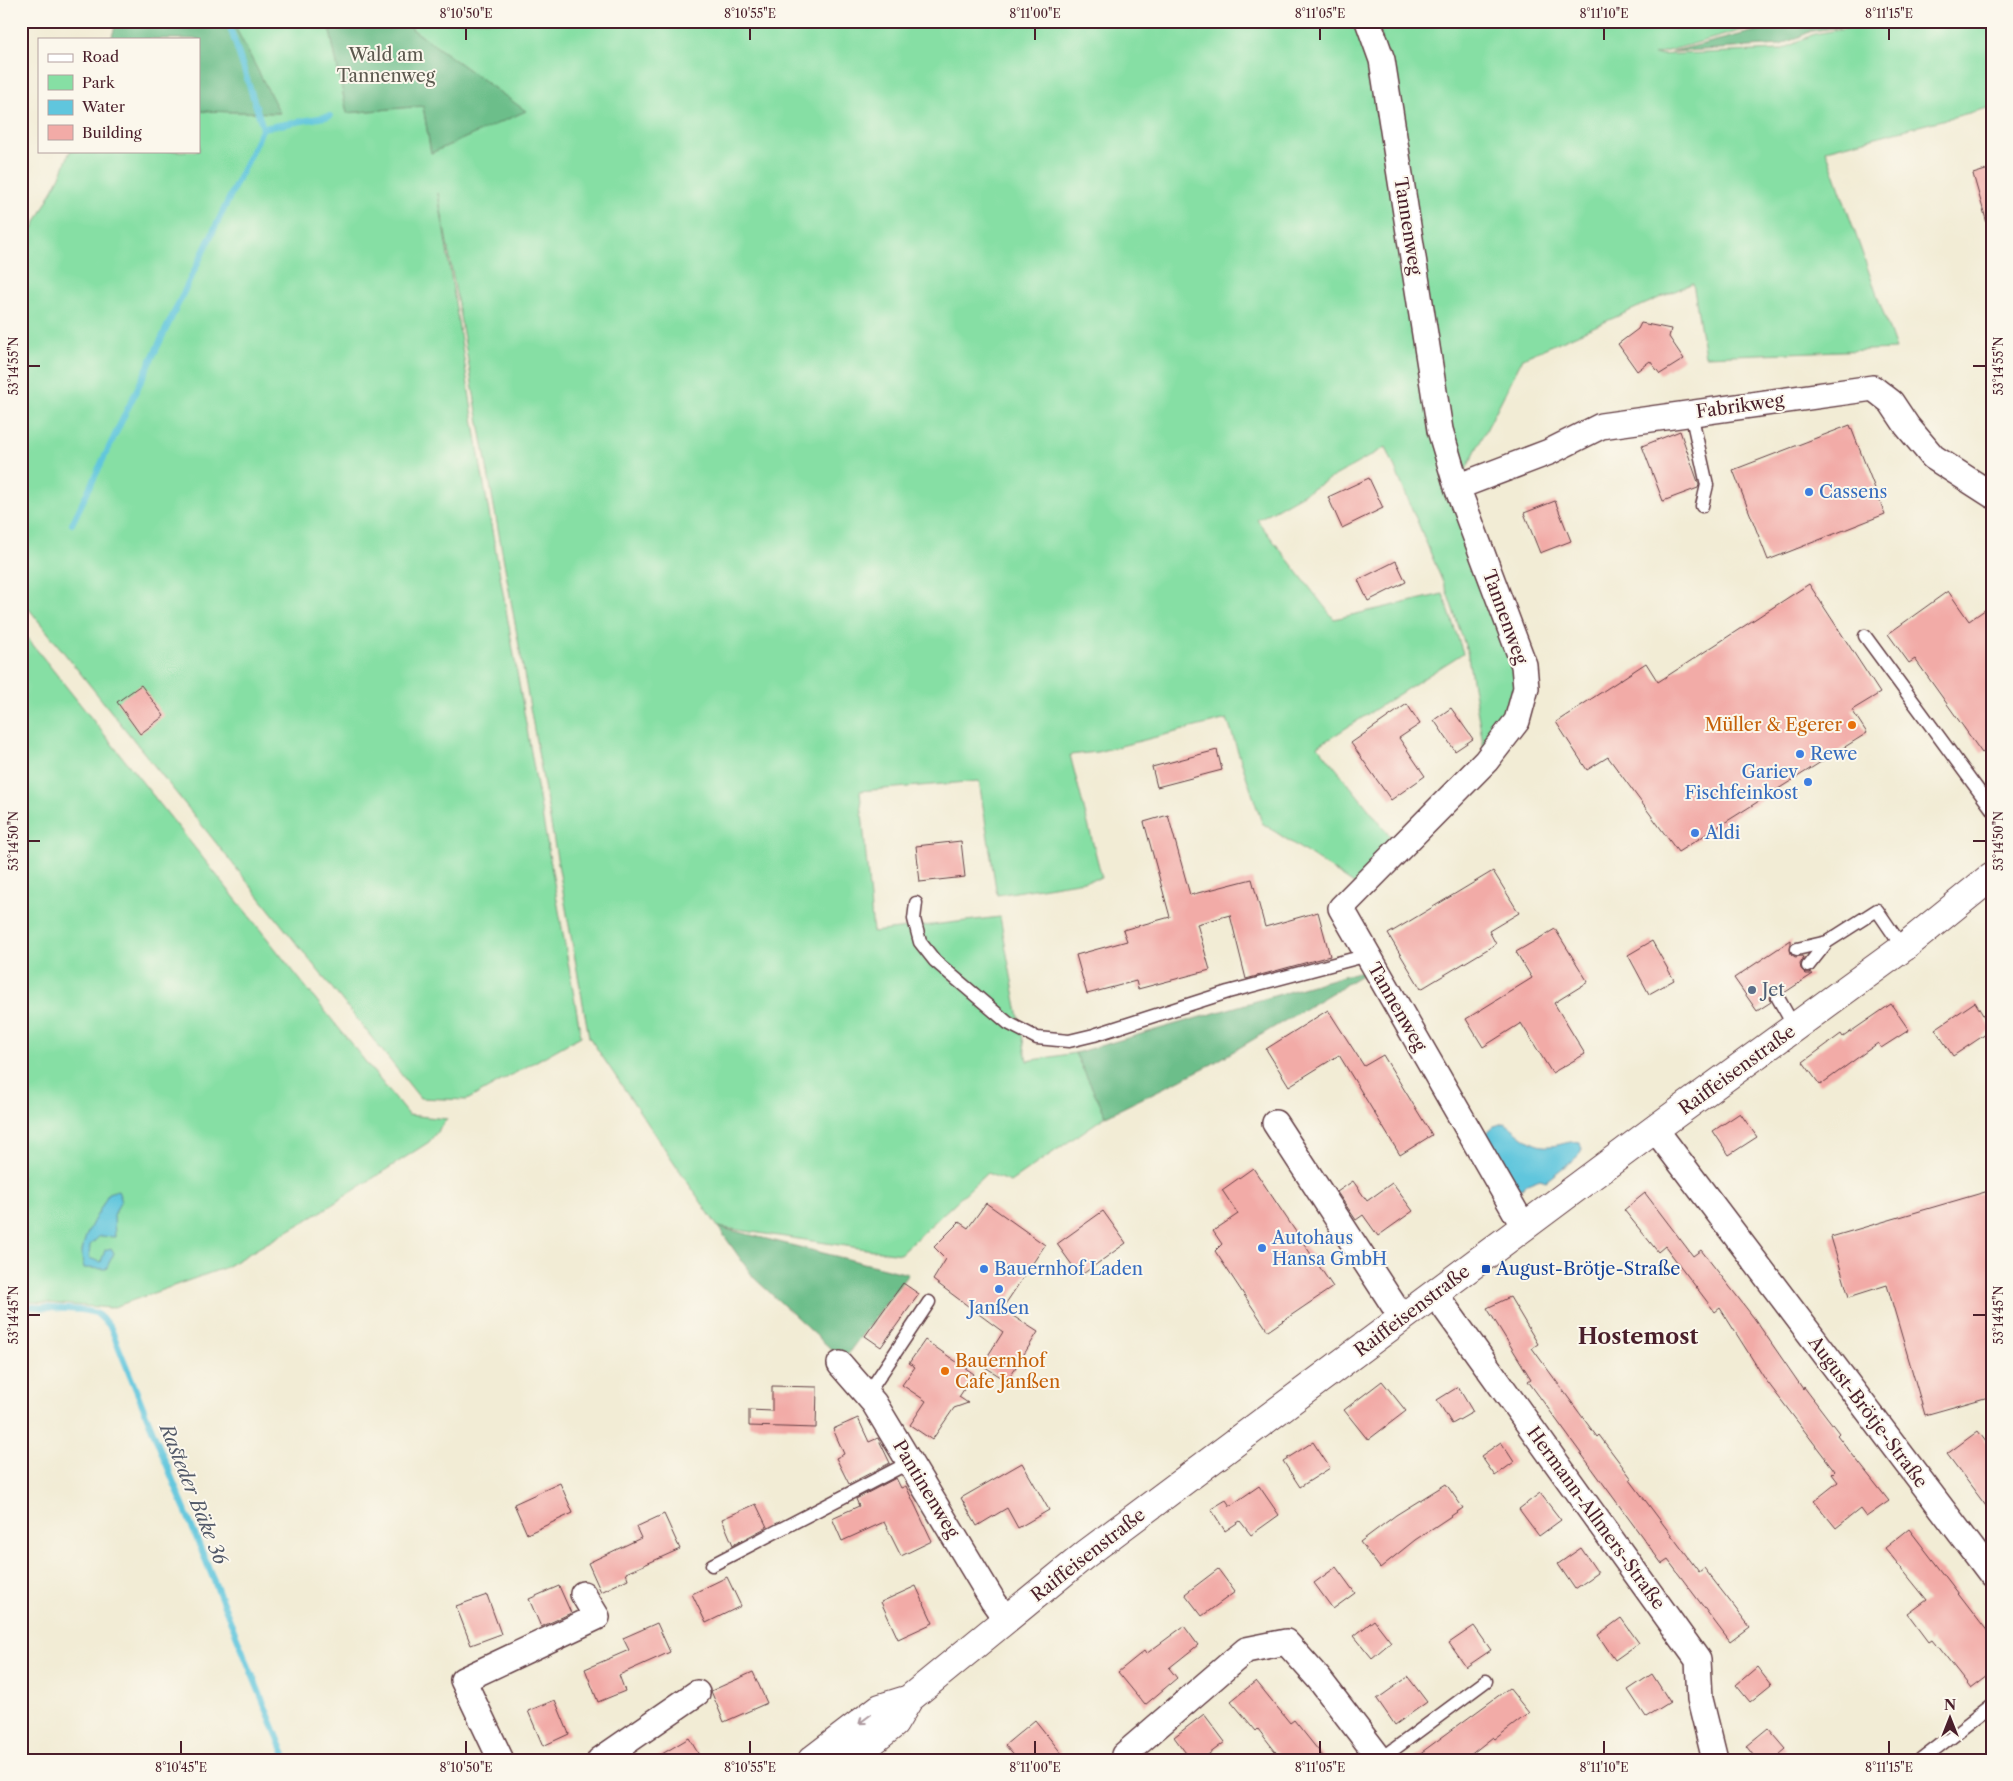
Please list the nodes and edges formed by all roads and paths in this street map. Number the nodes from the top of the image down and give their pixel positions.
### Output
1 (1368, 21) edge
2 (1690, 413) junction
3 (1457, 486) junction
4 (1992, 495) edge
5 (1702, 506) dead end
6 (1865, 636) dead end
7 (1992, 809) edge
8 (1992, 876) edge
9 (916, 903) dead end
10 (1827, 942) junction
11 (1903, 948) junction
12 (1797, 949) dead end
13 (1368, 955) junction
14 (1808, 966) dead end
15 (1778, 998) dead end
16 (1795, 1028) junction
17 (1275, 1123) dead end
18 (1655, 1129) junction
19 (1524, 1227) junction
20 (1435, 1294) junction
21 (929, 1302) dead end
22 (1402, 1318) junction
23 (840, 1364) dead end
24 (868, 1395) junction
25 (910, 1462) junction
26 (712, 1565) dead end
27 (1992, 1575) edge
28 (582, 1594) dead end
29 (1006, 1618) junction
30 (1486, 1681) dead end
31 (697, 1693) dead end
32 (909, 1699) junction
33 (1992, 1705) edge
34 (1124, 1755) dead end
35 (501, 1760) edge
36 (600, 1760) edge
37 (812, 1760) edge
38 (849, 1760) edge
39 (1381, 1760) edge
40 (1715, 1760) edge
41 (1921, 1760) edge

1 - 3 street, Tannenweg
2 - 3 street, Fabrikweg
2 - 4 street, Fabrikweg
2 - 5 lane
3 - 13 street, Tannenweg
6 - 7 lane
8 - 11 street, Raiffeisenstraße
9 - 13 lane
10 - 11 lane
10 - 12 lane
10 - 14 lane
11 - 16 street, Raiffeisenstraße
13 - 19 street, Tannenweg
15 - 16 lane
16 - 18 street, Raiffeisenstraße
17 - 22 street
18 - 19 street, Raiffeisenstraße
18 - 27 street, August-Brötje-Straße
19 - 20 street, Raiffeisenstraße
20 - 22 street, Raiffeisenstraße
20 - 40 street, Hermann-Allmers-Straße
21 - 24 lane
22 - 29 street, Raiffeisenstraße
23 - 24 street, Pantinenweg
24 - 25 street, Pantinenweg
25 - 26 lane
25 - 29 street, Pantinenweg
28 - 35 street
29 - 32 street, Raiffeisenstraße
30 - 39 lane
31 - 36 street
32 -> 37 street, Raiffeisenstraße
32 - 38 street, Raiffeisenstraße
33 - 41 lane
34 - 39 street

